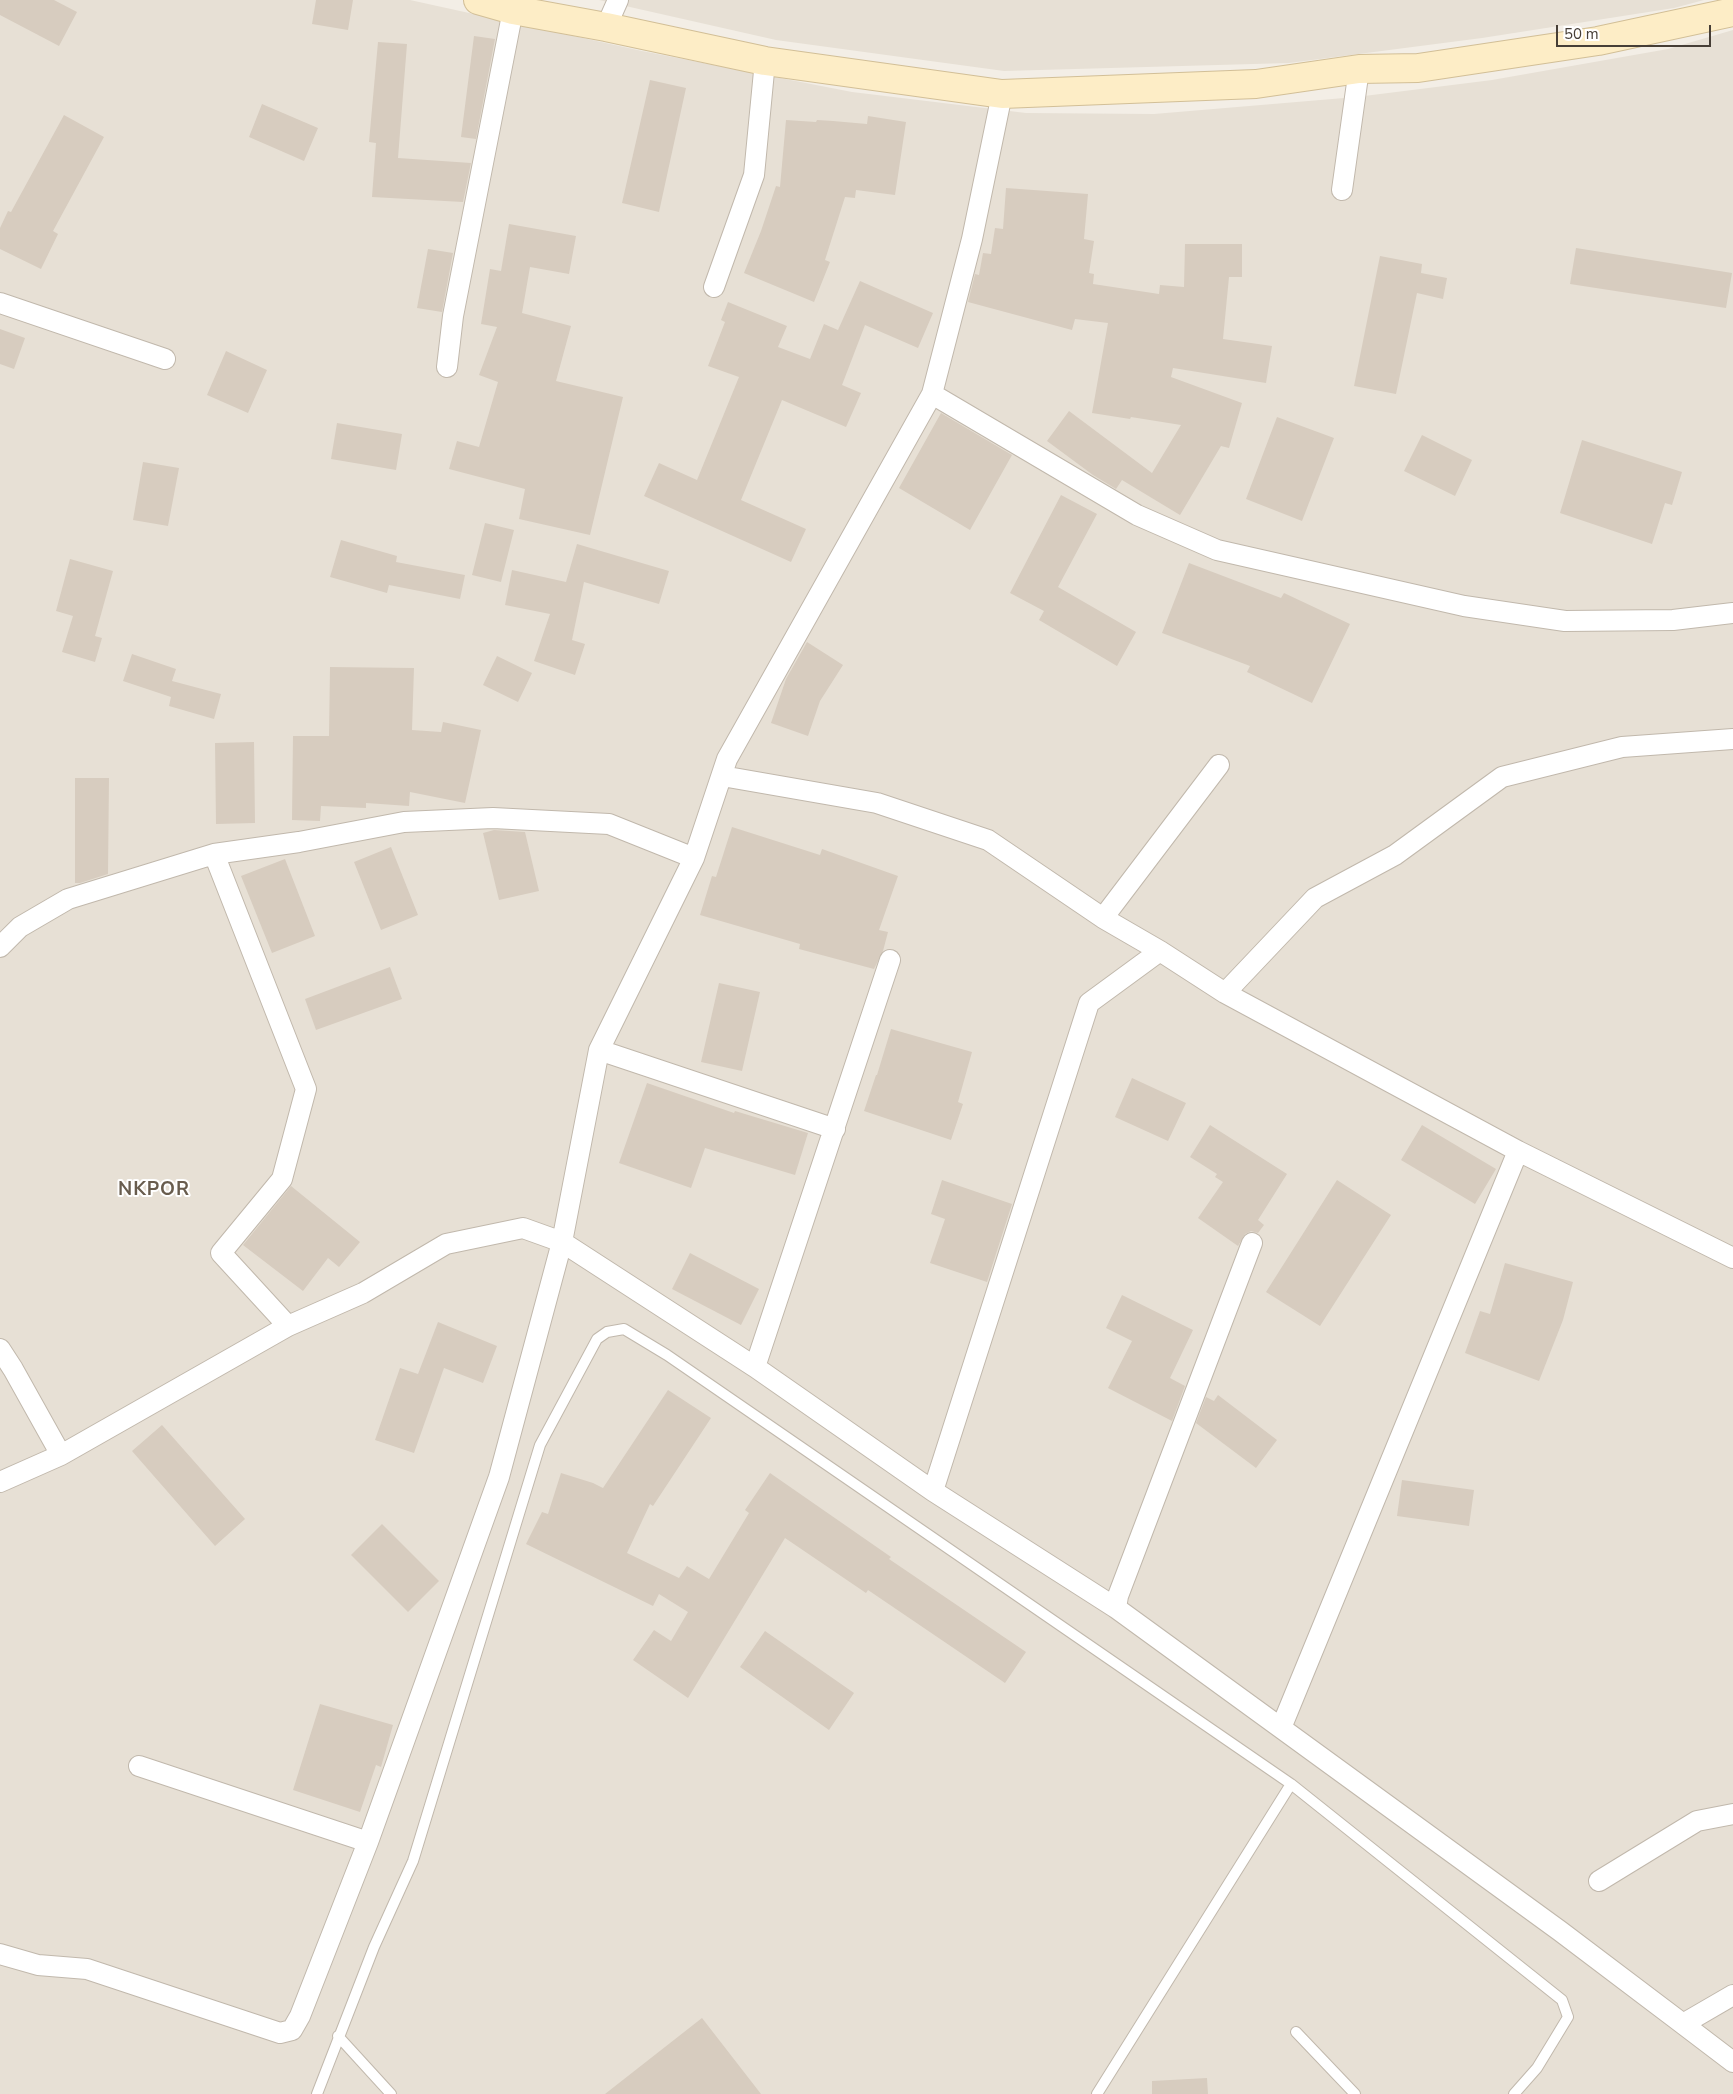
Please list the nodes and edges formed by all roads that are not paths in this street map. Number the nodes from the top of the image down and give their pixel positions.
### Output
1 (478, 0) edge
2 (618, 0) edge
3 (513, 10) junction
4 (1733, 12) edge
5 (606, 27) junction
6 (765, 61) junction
7 (1358, 69) junction
8 (1002, 94) junction
9 (1342, 190) dead end
10 (714, 287) dead end
11 (0, 303) edge
12 (165, 359) dead end
13 (447, 367) dead end
14 (932, 394) junction
15 (1733, 614) edge
16 (1733, 739) edge
17 (1219, 765) dead end
18 (722, 776) junction
19 (214, 854) junction
20 (694, 858) junction
21 (1103, 918) junction
22 (0, 947) edge
23 (1160, 951) junction
24 (890, 960) dead end
25 (1225, 993) junction
26 (599, 1050) junction
27 (835, 1129) junction
28 (1518, 1151) junction
29 (562, 1242) junction
30 (1252, 1244) dead end
31 (1733, 1258) edge
32 (288, 1326) junction
33 (0, 1349) edge
34 (755, 1367) junction
35 (61, 1455) junction
36 (0, 1482) edge
37 (933, 1491) junction
38 (1116, 1608) junction
39 (1281, 1728) junction
40 (139, 1766) dead end
41 (1291, 1784) junction
42 (1733, 1814) edge
43 (368, 1842) junction
44 (1599, 1881) dead end
45 (0, 1954) edge
46 (1733, 1995) edge
47 (1683, 2024) junction
48 (1296, 2032) dead end
49 (338, 2036) junction
50 (1733, 2062) edge
51 (317, 2094) edge
52 (391, 2094) edge
53 (1097, 2094) edge
54 (1355, 2094) edge
55 (1514, 2094) edge

1 - 3 main road
2 - 5 street
3 - 5 main road
3 - 13 street
4 - 7 main road
5 - 6 main road
6 - 8 main road
6 - 10 street
7 - 8 main road
7 - 9 street
8 - 14 street
11 - 12 street
14 - 15 street
14 - 18 street
16 - 25 street
17 - 21 street
18 - 20 street
18 - 21 street
19 - 20 street
19 - 22 street
19 - 32 street
20 - 26 street
21 - 23 street
23 - 25 street
23 - 37 street
24 - 27 street
25 - 28 street
26 - 27 street
26 - 29 street
27 - 34 street
28 - 31 street
28 - 39 street
29 - 32 street
29 - 34 street
29 - 43 street
30 - 38 street
32 - 35 street
33 - 35 street
34 - 37 street
35 - 36 street
37 - 38 street
38 - 39 street
39 - 47 street
40 - 43 street
41 - 49 lane
41 - 53 lane
41 - 55 lane
42 - 44 street
43 - 45 street
46 - 47 street
47 - 50 street
48 - 54 lane
49 - 51 lane
49 - 52 lane

